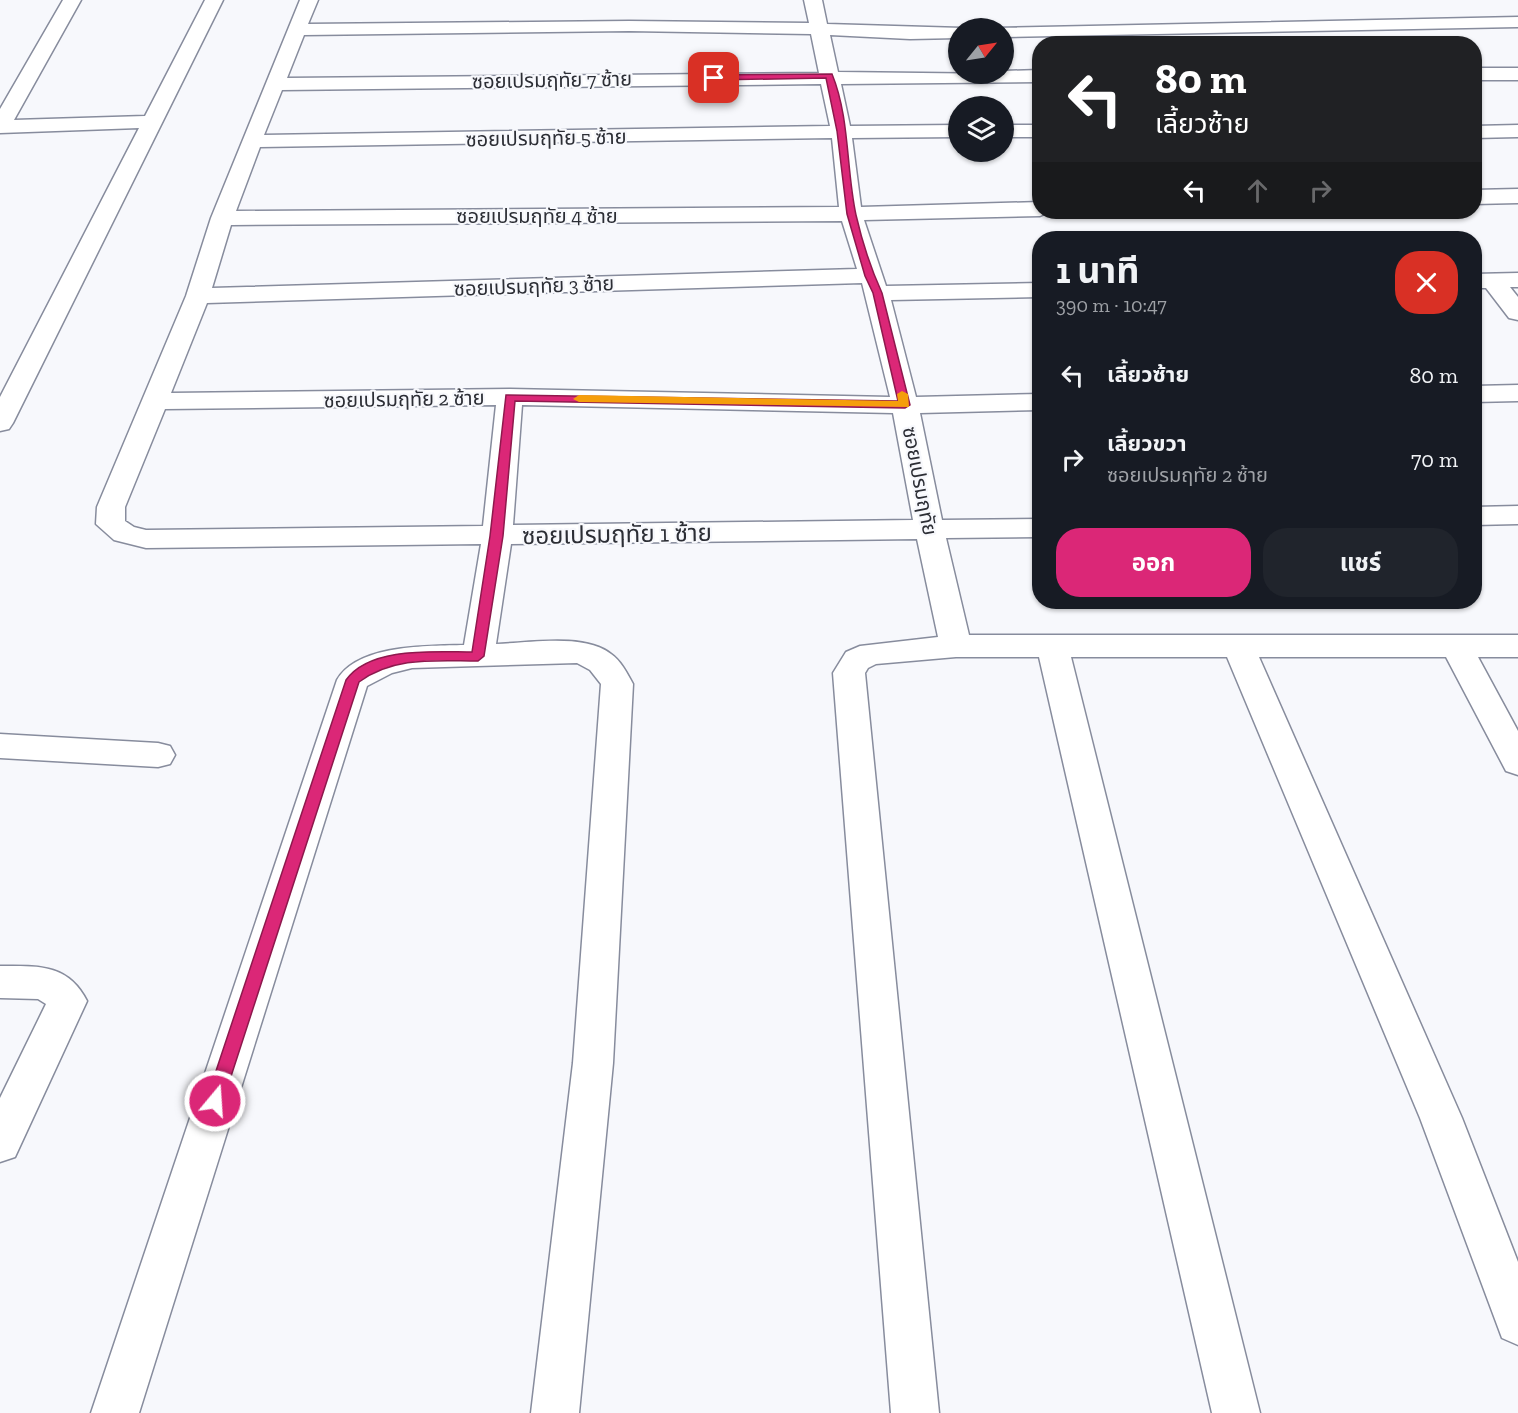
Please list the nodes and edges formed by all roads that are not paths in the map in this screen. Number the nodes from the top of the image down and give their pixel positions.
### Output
1 (72, 0) edge
2 (214, 0) edge
3 (309, 0) edge
4 (813, 0) edge
5 (1518, 22) edge
6 (819, 29) junction
7 (296, 30) junction
8 (1014, 32) edge
9 (948, 33) edge
10 (1482, 74) edge
11 (1518, 74) edge
12 (830, 76) junction
13 (1032, 76) edge
14 (274, 84) junction
15 (152, 122) junction
16 (0, 127) edge
17 (841, 131) junction
18 (948, 131) edge
19 (1014, 131) edge
20 (1032, 131) edge
21 (1482, 132) edge
22 (1518, 132) edge
23 (252, 141) junction
24 (1518, 196) edge
25 (1482, 197) edge
26 (1032, 209) edge
27 (851, 214) junction
28 (222, 218) junction
29 (1483, 280) edge
30 (1518, 280) edge
31 (874, 284) junction
32 (1032, 290) edge
33 (198, 296) junction
34 (1518, 313) edge
35 (1518, 393) edge
36 (1482, 394) edge
37 (510, 397) junction
38 (155, 401) junction
39 (1032, 402) edge
40 (905, 405) junction
41 (0, 423) edge
42 (1518, 515) edge
43 (1482, 516) edge
44 (1032, 528) edge
45 (929, 529) junction
46 (496, 536) junction
47 (956, 646) junction
48 (1052, 646) junction
49 (1239, 646) junction
50 (1456, 646) junction
51 (1518, 646) edge
52 (478, 656) junction
53 (0, 746) edge
54 (158, 755) dead end
55 (1518, 762) edge
56 (0, 982) edge
57 (0, 1143) edge
58 (1518, 1322) edge
59 (115, 1413) edge
60 (555, 1413) edge
61 (915, 1413) edge
62 (1236, 1413) edge

1 - 16 street
2 - 15 street
3 - 7 street
4 - 6 street, ซอยเปรมฤทัย
5 - 8 street
6 - 7 street
6 - 9 street
6 - 12 street, ซอยเปรมฤทัย
7 - 14 street
10 - 11 street
12 - 13 street, ซอยเปรมฤทัย 7 ซ้าย
12 - 14 street, ซอยเปรมฤทัย 7 ซ้าย
12 - 17 street, ซอยเปรมฤทัย
14 - 23 street
15 - 16 street
15 - 41 street
17 - 18 street, ซอยเปรมฤทัย 5 ซ้าย
17 - 23 street, ซอยเปรมฤทัย 5 ซ้าย
17 - 27 street, ซอยเปรมฤทัย
19 - 20 street
21 - 22 street
23 - 28 street
24 - 25 street
26 - 27 street, ซอยเปรมฤทัย 4 ซ้าย
27 - 28 street, ซอยเปรมฤทัย 4 ซ้าย
27 - 31 street, ซอยเปรมฤทัย
28 - 33 street
29 - 30 street
29 - 34 street
31 - 32 street, ซอยเปรมฤทัย 3 ซ้าย
31 - 33 street, ซอยเปรมฤทัย 3 ซ้าย
31 - 40 street, ซอยเปรมฤทัย
33 - 38 street
35 - 36 street
37 - 38 street, ซอยเปรมฤทัย 2 ซ้าย
37 - 40 street, ซอยเปรมฤทัย 2 ซ้าย
37 - 46 street
38 - 46 street, ซอยเปรมฤทัย 1 ซ้าย
39 - 40 street, ซอยเปรมฤทัย 2 ซ้าย
40 - 45 street, ซอยเปรมฤทัย
42 - 43 street
44 - 45 street, ซอยเปรมฤทัย 1 ซ้าย
45 - 46 street, ซอยเปรมฤทัย 1 ซ้าย
45 - 47 street, ซอยเปรมฤทัย
46 - 52 street
47 - 48 street
47 - 61 street
48 - 49 street
48 - 62 street
49 - 50 street
49 - 58 street
50 - 51 street
50 - 55 street
52 - 59 street
52 - 60 street
53 - 54 street
56 - 57 street

